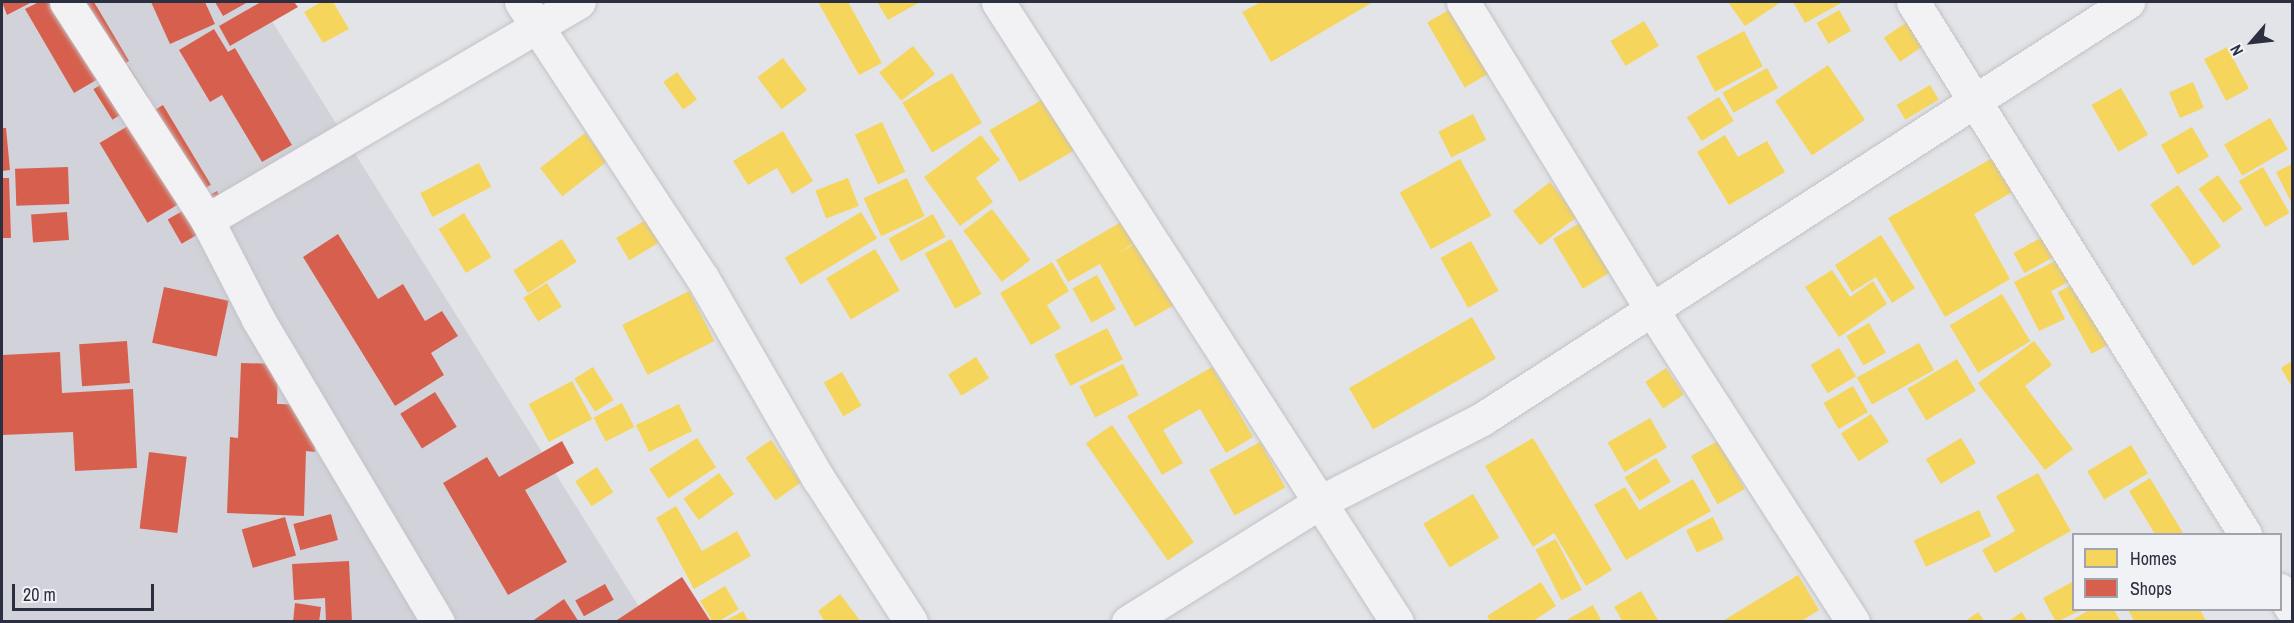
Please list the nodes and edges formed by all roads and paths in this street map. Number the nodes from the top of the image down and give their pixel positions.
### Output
1 (66, 2) edge
2 (579, 2) edge
3 (998, 2) edge
4 (1463, 2) edge
5 (1913, 2) edge
6 (2128, 2) edge
7 (530, 15) edge
8 (1976, 104) junction
9 (207, 220) junction
10 (1652, 310) junction
11 (1322, 501) junction
12 (2244, 533) edge
13 (2282, 593) edge
14 (2292, 609) edge
15 (438, 621) edge
16 (911, 621) edge
17 (1128, 621) edge
18 (1397, 621) edge
19 (1853, 621) edge

1 - 9 street
2 - 7 street
3 - 11 street
4 - 10 street
5 - 8 street
6 - 8 street
7 - 9 street
7 - 16 street
8 - 10 street
8 - 12 street
9 - 15 street
10 - 11 street
10 - 19 street
11 - 17 street
11 - 18 street
13 - 14 street

